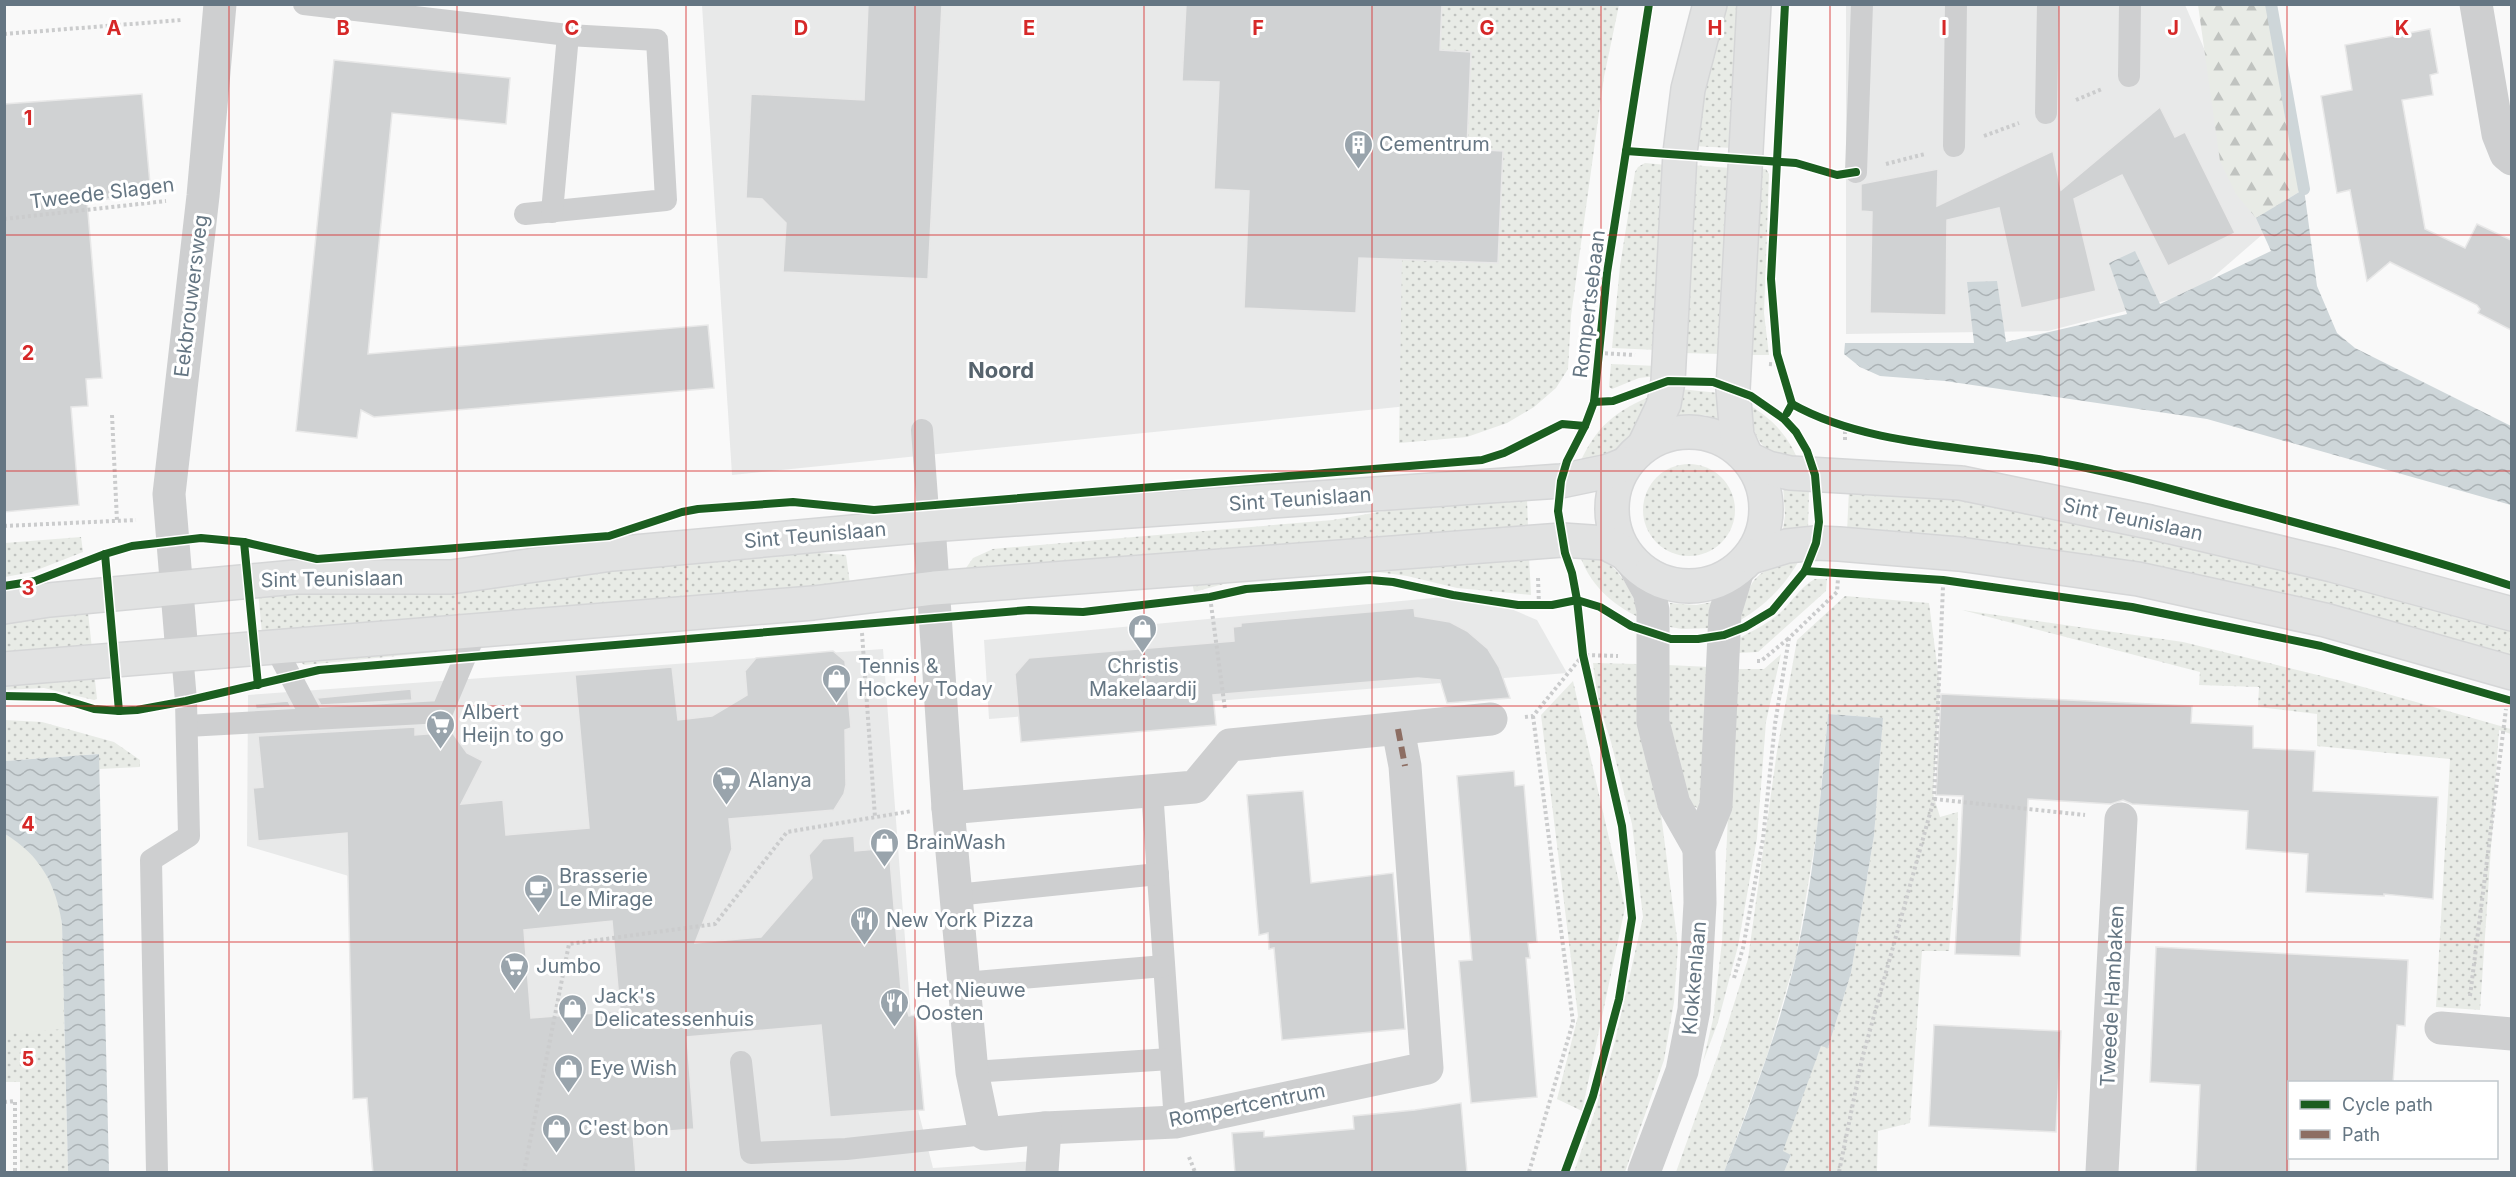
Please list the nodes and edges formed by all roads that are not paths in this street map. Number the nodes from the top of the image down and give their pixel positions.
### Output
1 (304, 4) edge
2 (1710, 4) edge
3 (1754, 4) edge
4 (1862, 4) edge
5 (1956, 4) edge
6 (2048, 4) edge
7 (2130, 4) edge
8 (2476, 4) edge
9 (219, 11) edge
10 (568, 35) junction
11 (2130, 76) road end
12 (2046, 114) road end
13 (1954, 146) road end
14 (2511, 159) edge
15 (1856, 172) road end
16 (552, 212) junction
17 (525, 214) dead end
18 (922, 430) dead end
19 (1635, 455) junction
20 (1747, 456) junction
21 (929, 525) junction
22 (1629, 558) junction
23 (1745, 564) junction
24 (177, 588) junction
25 (934, 588) junction
26 (4, 607) edge
27 (2511, 614) edge
28 (477, 629) junction
29 (274, 645) junction
30 (182, 653) junction
31 (4, 669) edge
32 (2510, 686) edge
33 (313, 719) junction
34 (1491, 719) dead end
35 (187, 726) junction
36 (1398, 729) junction
37 (1152, 790) junction
38 (948, 807) junction
39 (2121, 819) road end
40 (1700, 848) junction
41 (1158, 874) junction
42 (956, 895) junction
43 (1164, 966) junction
44 (964, 983) junction
45 (2454, 1029) road end
46 (2511, 1034) edge
47 (1170, 1059) junction
48 (741, 1062) dead end
49 (972, 1072) junction
50 (1175, 1122) junction
51 (1046, 1128) junction
52 (985, 1134) junction
53 (157, 1173) edge
54 (1042, 1173) edge
55 (1644, 1173) edge
56 (2102, 1173) edge

1 - 10 lane
2 - 19 street
3 - 20 street
4 - 15 lane
5 - 13 lane
6 - 12 lane
7 - 11 lane
8 - 14 street
9 - 24 street, Eekbrouwersweg
10 - 16 lane
10 - 16 lane
16 - 17 lane
18 - 21 lane
19 - 20 street
19 - 21 street, Sint Teunislaan
19 - 22 street
20 - 23 street
20 - 27 street, Sint Teunislaan
21 - 24 street, Sint Teunislaan
21 - 25 street
22 - 23 street
22 - 25 street
22 - 40 street
23 - 32 street
23 - 40 street, Klokkenlaan
24 - 26 street, Sint Teunislaan
24 - 30 street, Eekbrouwersweg
25 - 28 street
25 - 38 street
28 - 29 street
28 - 33 lane
29 - 30 street
29 - 33 lane
30 - 31 street
30 - 35 lane
33 - 35 lane
34 - 36 street
35 - 53 lane
36 - 37 street
36 - 50 street, Rompertcentrum
37 - 38 street
37 - 41 lane
38 - 42 street
39 - 56 street, Tweede Hambaken
40 - 55 street, Klokkenlaan
41 - 42 lane
41 - 43 lane
42 - 44 street
43 - 44 lane
43 - 47 lane
44 - 49 street
45 - 46 street
47 - 49 lane
47 - 50 lane
48 - 52 lane
49 - 52 street
50 - 51 street, Rompertcentrum
51 - 52 street, Rompertcentrum
51 - 54 street

